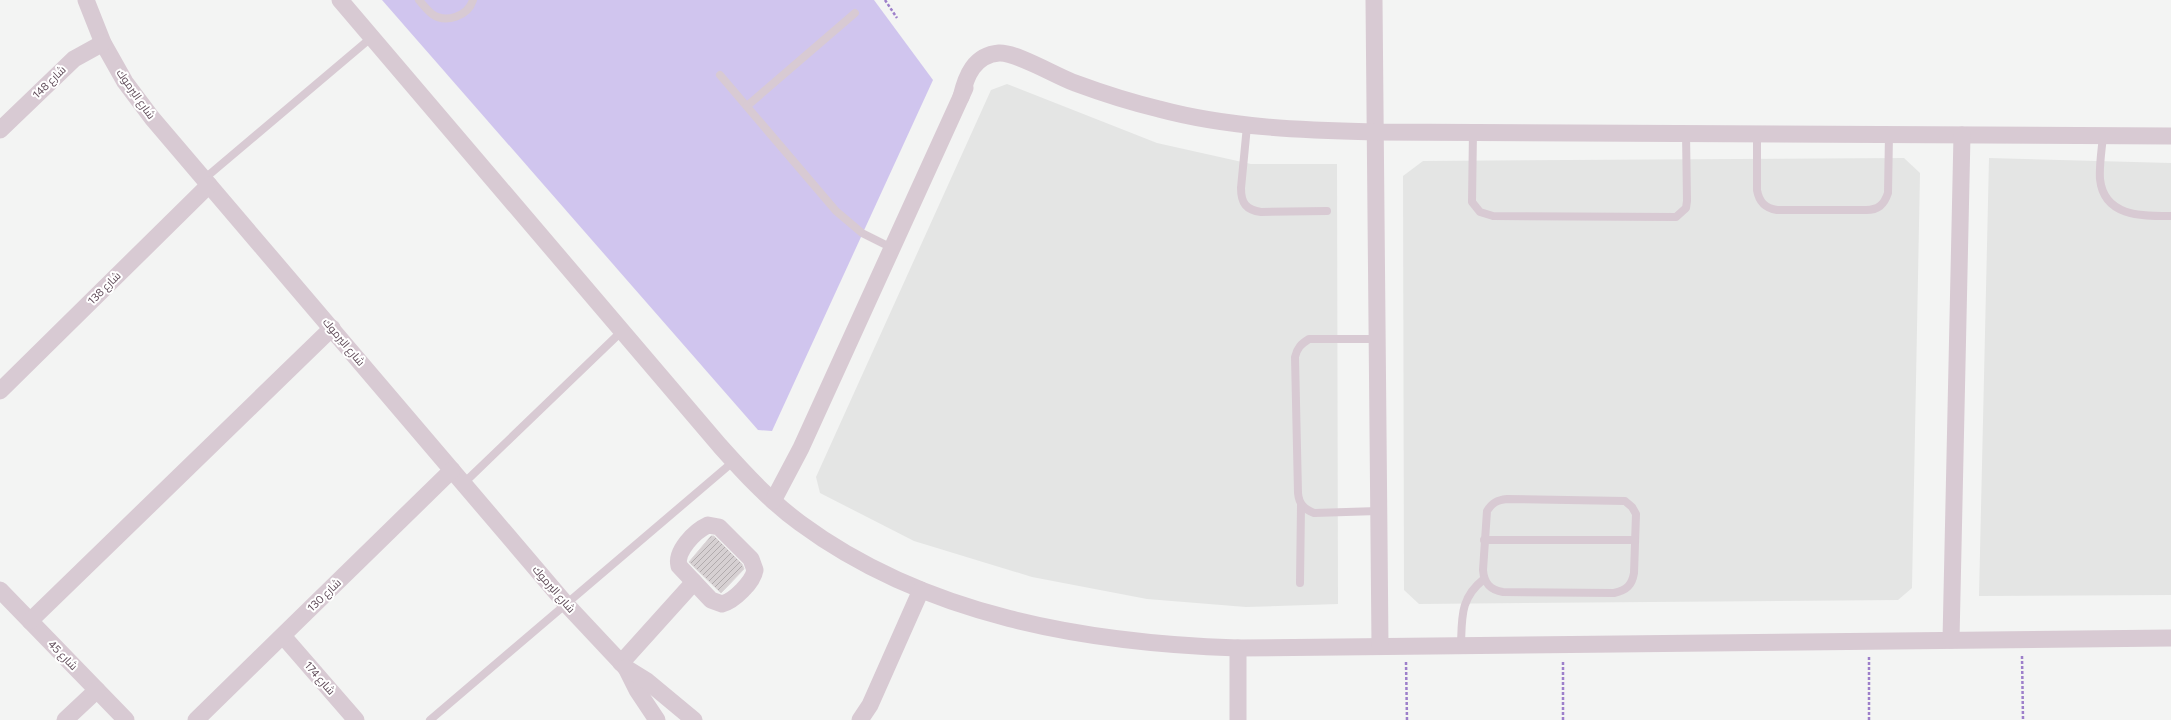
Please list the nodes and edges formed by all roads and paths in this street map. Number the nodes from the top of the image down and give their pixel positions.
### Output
1 (86, 0) edge
2 (340, 0) edge
3 (419, 0) edge
4 (473, 0) edge
5 (885, 0) edge
6 (1374, 0) edge
7 (855, 13) dead end
8 (897, 18) dead end
9 (372, 38) junction
10 (103, 43) junction
11 (720, 75) dead end
12 (747, 106) junction
13 (1247, 126) junction
14 (0, 130) edge
15 (1376, 132) junction
16 (1473, 132) junction
17 (1686, 133) junction
18 (1757, 134) junction
19 (1889, 134) junction
20 (1962, 135) junction
21 (2104, 135) junction
22 (2171, 136) edge
23 (206, 182) junction
24 (1327, 211) dead end
25 (2171, 216) edge
26 (892, 248) junction
27 (332, 328) junction
28 (622, 331) junction
29 (1376, 339) junction
30 (0, 391) edge
31 (734, 461) junction
32 (452, 470) junction
33 (464, 484) junction
34 (773, 501) junction
35 (1301, 505) junction
36 (1378, 511) junction
37 (1484, 540) junction
38 (1635, 540) junction
39 (1484, 579) junction
40 (694, 582) junction
41 (1300, 583) dead end
42 (0, 590) edge
43 (921, 590) junction
44 (566, 604) junction
45 (30, 621) junction
46 (283, 636) junction
47 (2171, 638) edge
48 (2021, 639) junction
49 (1869, 640) junction
50 (1951, 640) junction
51 (1563, 644) junction
52 (1406, 645) junction
53 (1460, 645) junction
54 (1380, 646) junction
55 (1238, 648) junction
56 (623, 666) junction
57 (97, 690) junction
58 (868, 712) edge
59 (65, 720) edge
60 (126, 720) edge
61 (196, 720) edge
62 (356, 720) edge
63 (430, 720) edge
64 (657, 720) edge
65 (694, 720) edge
66 (860, 720) edge
67 (1238, 720) edge
68 (1407, 720) edge
69 (1563, 720) edge
70 (1870, 720) edge
71 (2023, 720) edge

1 - 10 street, شارع اليرموك
2 - 9 street
3 - 4 lane
5 - 8 path
6 - 15 street
7 - 12 lane
9 - 23 lane
9 - 28 street
10 - 14 street, شارع 148
10 - 23 street, شارع اليرموك
11 - 12 lane
12 - 26 lane
13 - 15 street
13 - 24 lane
13 - 26 street
15 - 16 street
15 - 29 street
16 - 17 street
16 - 17 lane
17 - 18 street
18 - 19 street
18 - 19 lane
19 - 20 street
20 - 21 street
20 - 50 street
21 - 22 street
21 - 25 lane
23 - 27 street, شارع اليرموك
23 - 30 street, شارع 138
26 - 34 street
27 - 32 street, شارع اليرموك
27 - 45 street
28 - 31 street
28 - 33 lane
29 - 35 lane
29 - 36 street
31 - 34 street
31 - 44 lane
32 - 33 street, شارع اليرموك
32 - 46 street, شارع 130
33 - 44 street, شارع اليرموك
34 - 43 street
35 - 36 lane
35 - 41 lane
36 - 54 street
37 - 38 lane
37 - 38 lane
37 - 39 lane
38 - 39 lane
39 - 53 lane
40 - 40 street
40 - 56 street
42 - 45 street, شارع 45
43 - 55 street
43 - 58 street
44 - 56 street, شارع اليرموك
44 - 63 lane
45 - 57 street, شارع 45
46 - 61 street, شارع 130
46 - 62 street, شارع 174
47 - 48 street
48 - 50 street
48 - 71 path
49 - 50 street
49 - 51 street
49 - 70 path
51 - 53 street
51 - 69 path
52 - 53 street
52 - 54 street
52 - 68 path
54 - 55 street
55 - 67 street
56 - 64 street, شارع اليرموك
56 - 65 street, شارع اليرموك
57 - 59 street
57 - 60 street, شارع 45
58 - 66 street

